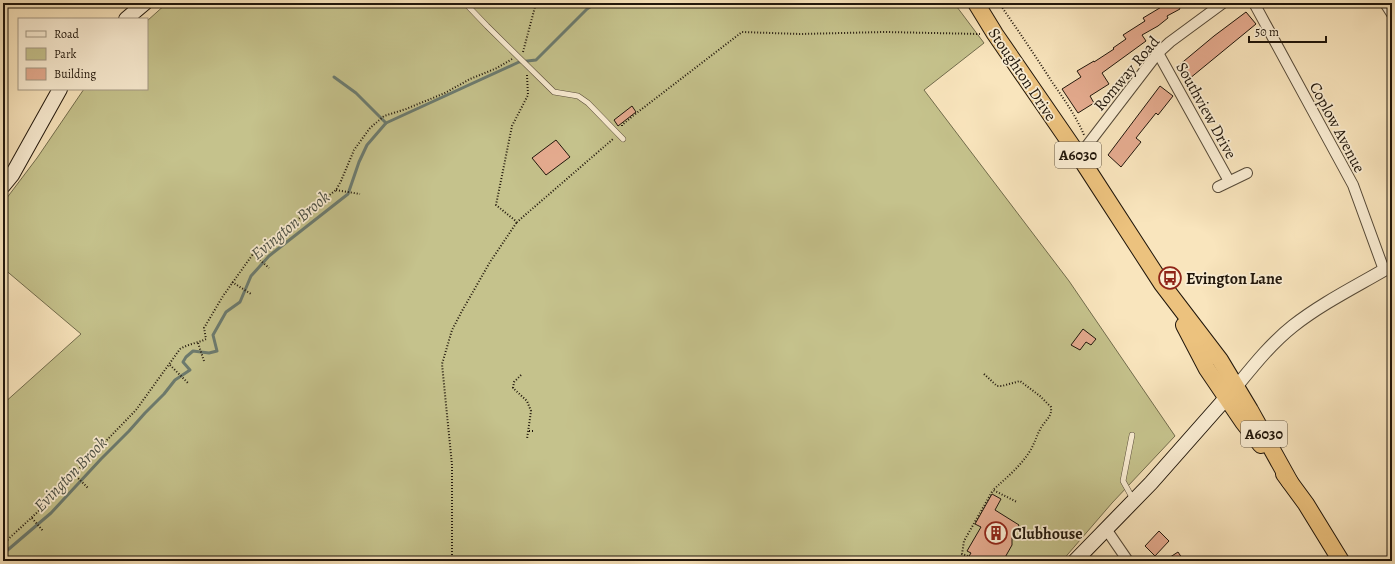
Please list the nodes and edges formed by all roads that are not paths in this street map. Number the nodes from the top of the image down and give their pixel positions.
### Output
1 (145, 3) edge
2 (465, 3) edge
3 (976, 3) edge
4 (1223, 3) edge
5 (1254, 3) edge
6 (1385, 3) edge
7 (1392, 14) edge
8 (127, 18) edge
9 (1158, 53) junction
10 (59, 90) edge
11 (623, 139) road end
12 (1083, 150) junction
13 (1247, 173) dead end
14 (1229, 181) junction
15 (3, 186) edge
16 (1218, 187) dead end
17 (1388, 269) edge
18 (1231, 393) junction
19 (1132, 435) dead end
20 (1134, 500) junction
21 (1106, 529) junction
22 (1075, 561) edge
23 (1128, 561) edge
24 (1341, 561) edge

1 - 8 main road
2 - 11 lane
3 - 12 highway, Stoughton Drive / A6030
4 - 9 street, Romway Road
5 - 17 street, Coplow Avenue
6 - 7 street
9 - 12 street, Romway Road
9 - 14 street, Southview Drive
10 - 15 main road
12 - 18 highway, Stoughton Drive / A6030
13 - 14 street, Southview Drive
14 - 16 street, Southview Drive
17 - 18 street
18 - 20 main road
18 - 24 highway, A6030
19 - 20 lane
20 - 21 main road
21 - 22 main road
21 - 23 street

